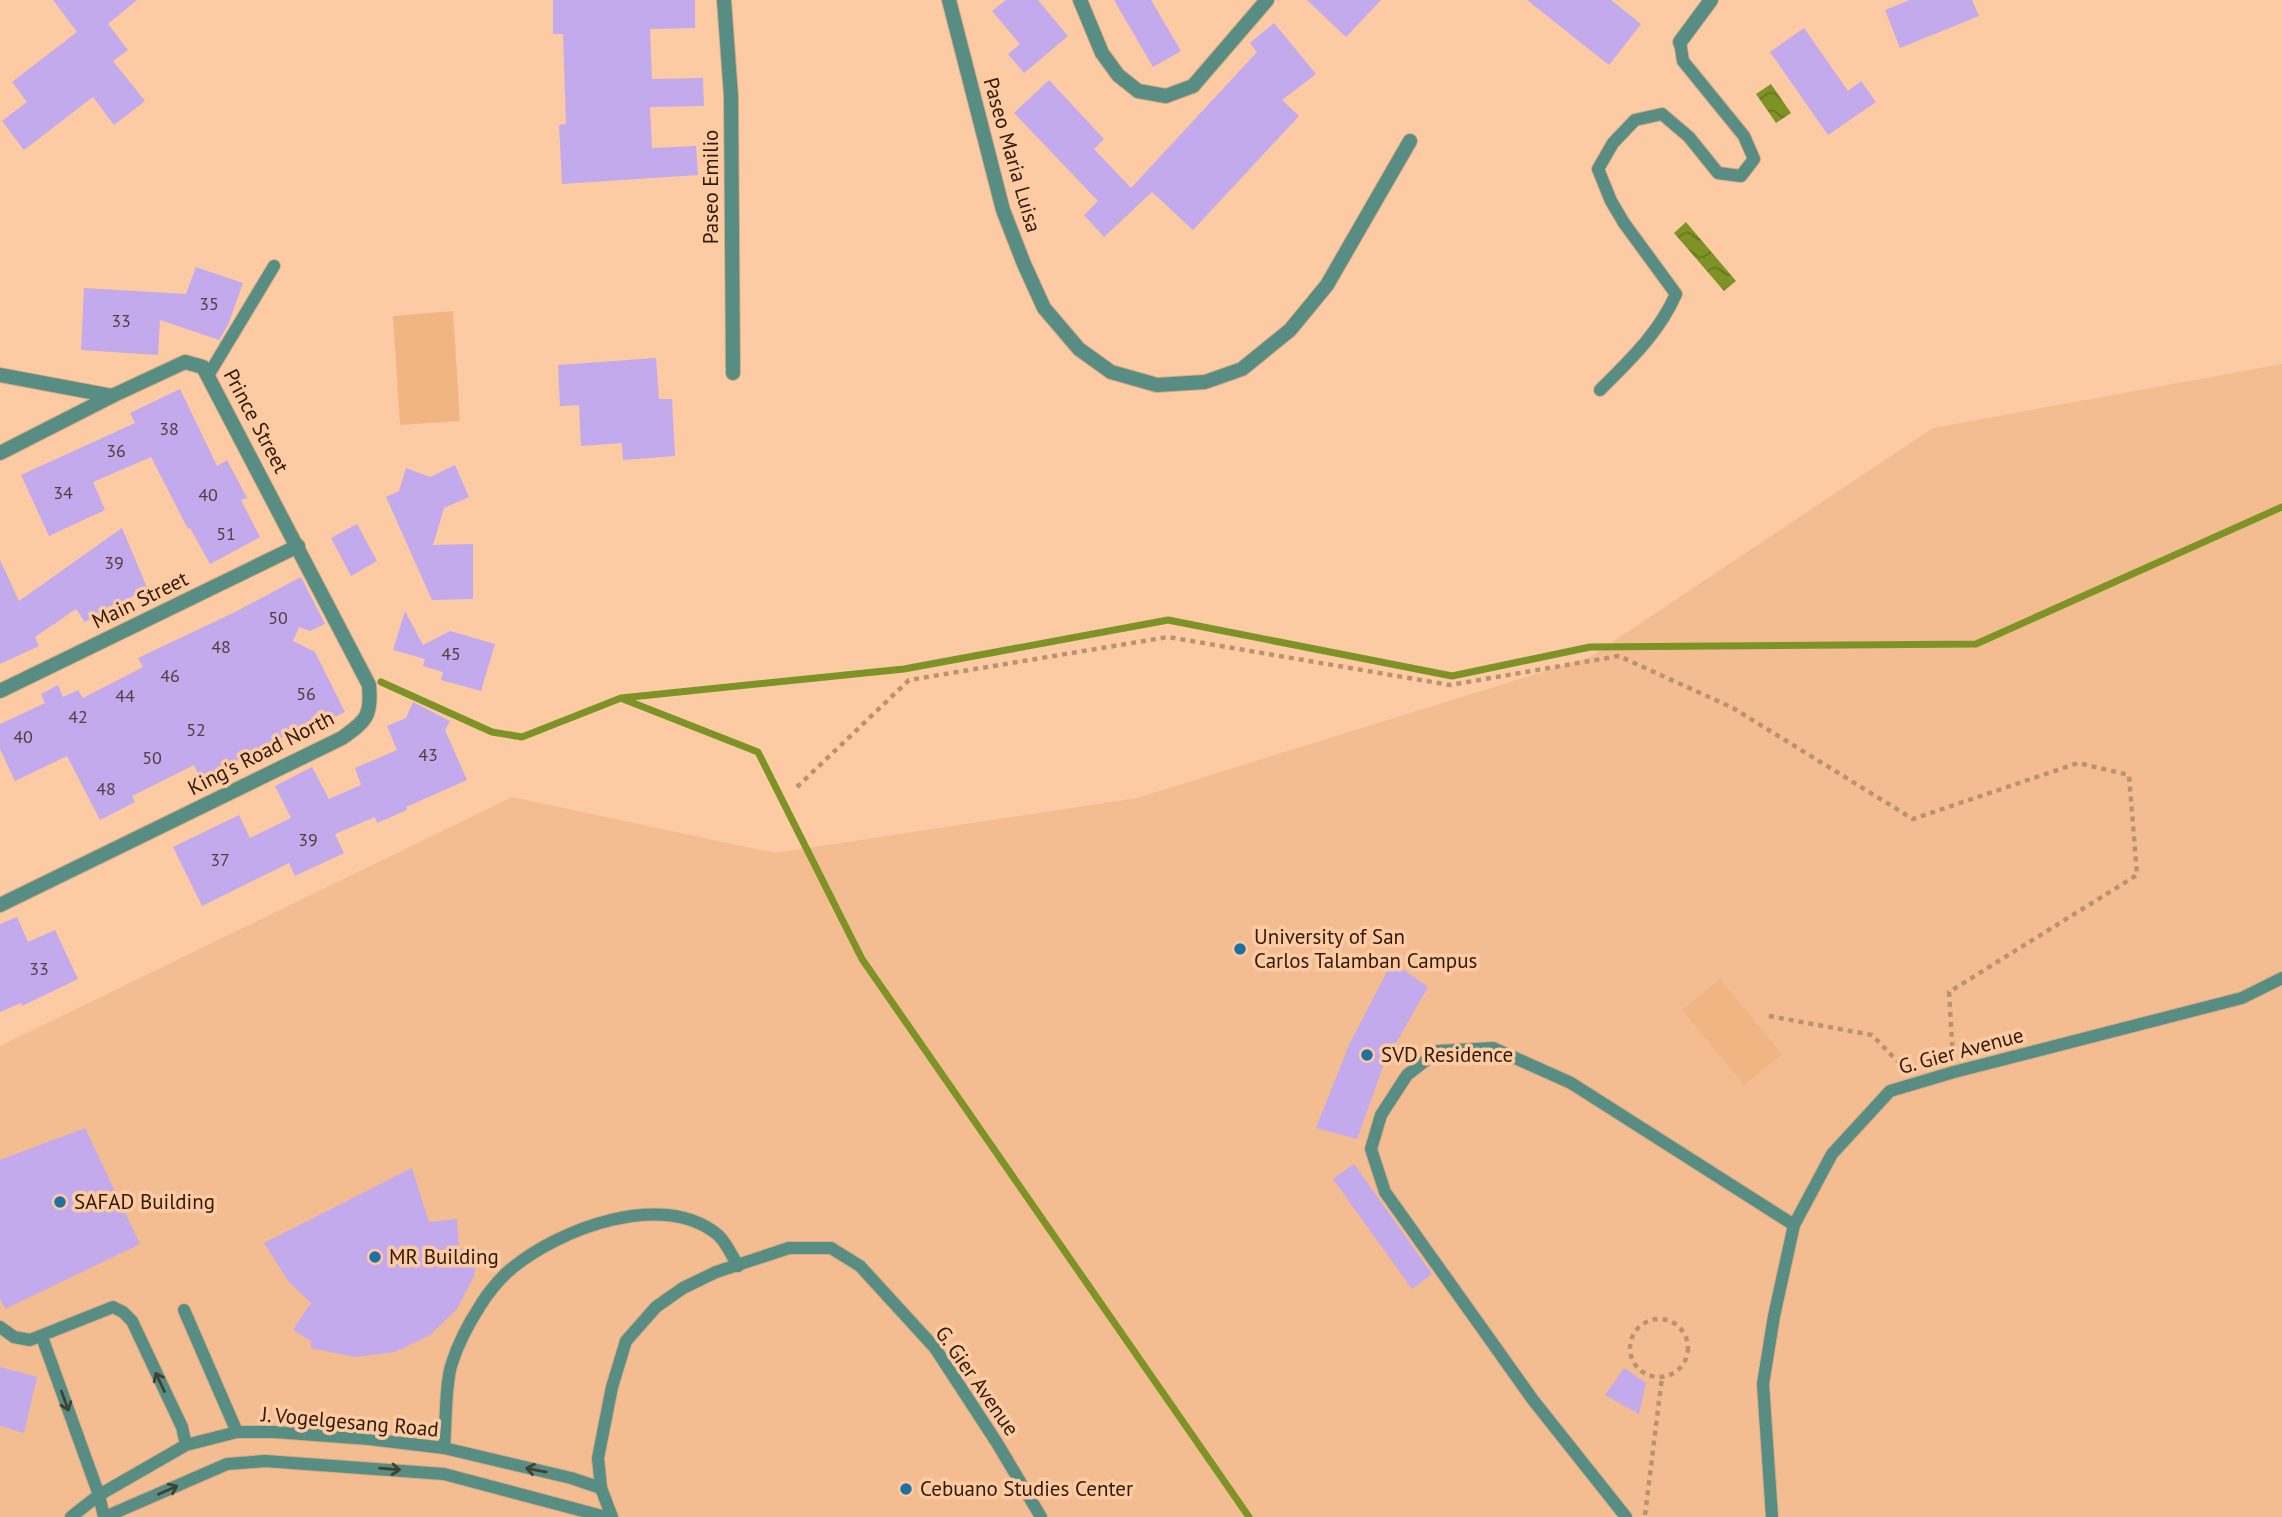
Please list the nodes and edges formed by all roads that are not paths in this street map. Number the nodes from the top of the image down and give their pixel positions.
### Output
1 (724, 0) edge
2 (949, 0) edge
3 (1080, 0) edge
4 (1267, 0) edge
5 (1712, 0) edge
6 (1680, 42) joint
7 (1410, 141) dead end
8 (274, 265) dead end
9 (733, 373) dead end
10 (209, 374) junction
11 (0, 375) edge
12 (1600, 390) dead end
13 (112, 396) junction
14 (0, 453) edge
15 (298, 547) junction
16 (0, 691) edge
17 (0, 905) edge
18 (2282, 978) edge
19 (1794, 1225) junction
20 (738, 1266) junction
21 (184, 1310) dead end
22 (0, 1327) edge
23 (42, 1337) junction
24 (237, 1432) junction
25 (186, 1445) junction
26 (444, 1448) junction
27 (601, 1488) junction
28 (99, 1495) junction
29 (71, 1517) edge
30 (105, 1517) edge
31 (606, 1517) edge
32 (612, 1517) edge
33 (1041, 1517) edge
34 (1626, 1517) edge
35 (1772, 1517) edge

1 - 9 street, Paseo Emilio
2 - 7 street, Paseo Maria Luisa
3 - 4 street
5 - 6 street
6 - 12 lane
8 - 10 lane
10 - 13 street, Prince Street
10 - 15 street, Prince Street
11 - 13 street
13 - 14 street, Prince Street
15 - 16 street, Main Street
15 - 17 street, King's Road North
18 - 19 lane, G. Gier Avenue
19 - 34 lane
19 - 35 lane, G. Gier Avenue
20 - 26 lane
20 - 27 lane, G. Gier Avenue
20 - 33 lane, G. Gier Avenue
21 - 24 lane
22 - 23 lane
25 -> 23 lane
23 -> 28 lane
24 - 25 lane, J. Vogelgesang Road
24 - 26 lane, J. Vogelgesang Road
25 - 28 lane, J. Vogelgesang Road
27 -> 26 lane, J. Vogelgesang Road
27 - 32 lane, G. Gier Avenue
28 - 29 lane, J. Vogelgesang Road
28 - 30 lane
30 -> 31 lane, J. Vogelgesang Road

